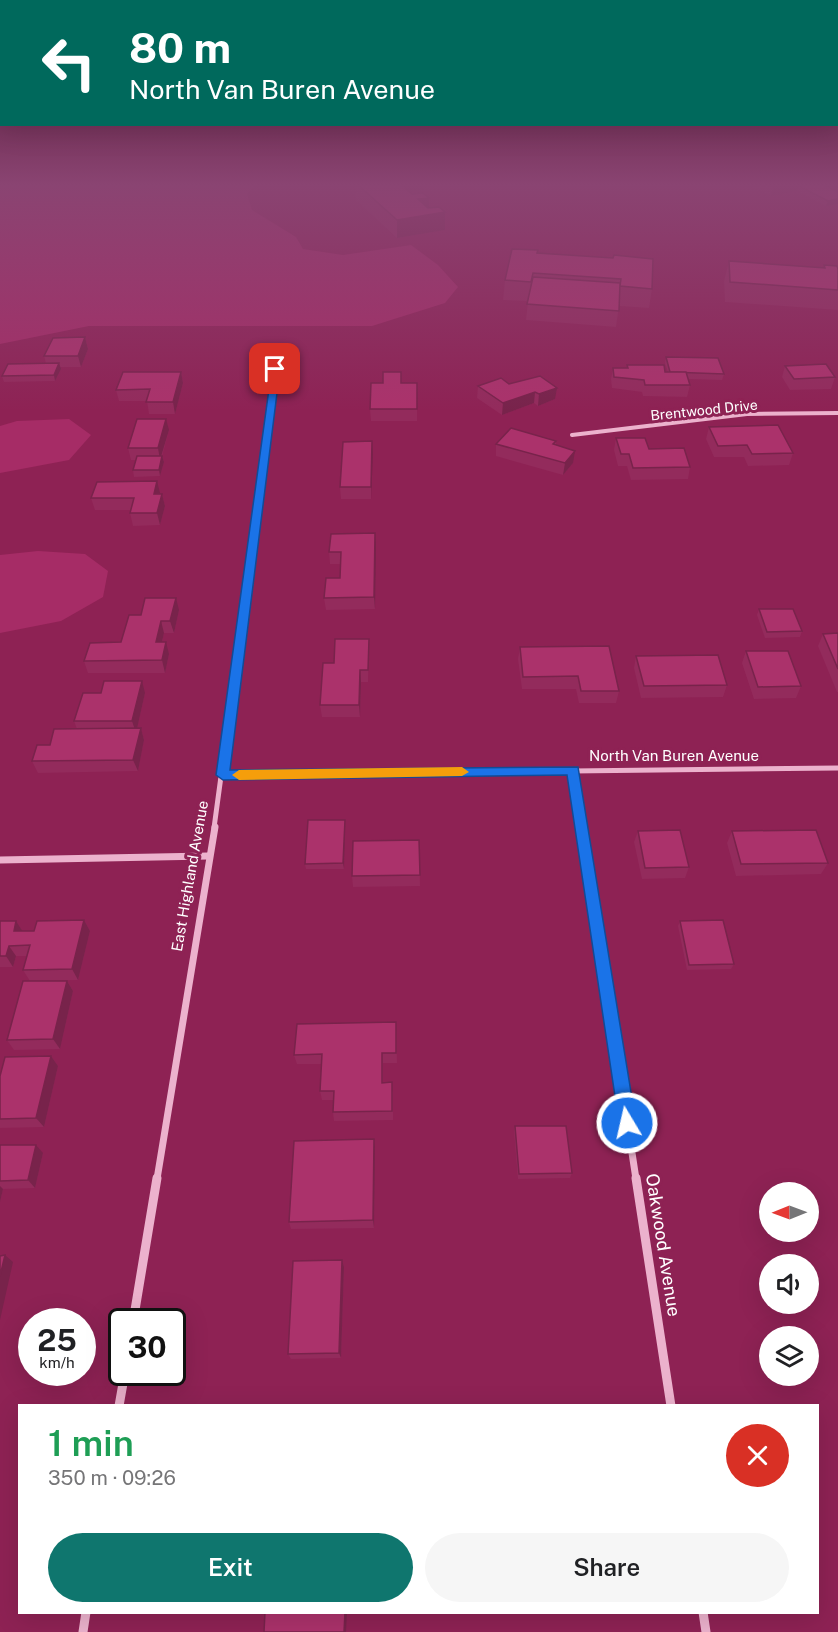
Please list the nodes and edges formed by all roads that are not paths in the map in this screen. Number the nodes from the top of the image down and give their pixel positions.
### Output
1 (276, 363) dead end
2 (838, 413) edge
3 (572, 435) dead end
4 (838, 768) edge
5 (573, 770) junction
6 (223, 775) junction
7 (208, 856) junction
8 (0, 860) edge
9 (135, 1308) edge
10 (122, 1386) edge
11 (119, 1404) edge
12 (671, 1404) edge
13 (86, 1614) edge
14 (703, 1614) edge
15 (83, 1632) edge
16 (706, 1632) edge

1 - 6 street, East Highland Avenue
2 - 3 street, Brentwood Drive
4 - 5 street, North Van Buren Avenue
5 - 6 street, North Van Buren Avenue
5 - 12 street, Oakwood Avenue
6 - 7 street, East Highland Avenue
7 - 8 street
7 - 9 street, East Highland Avenue
10 - 11 street
13 - 15 street
14 - 16 street

